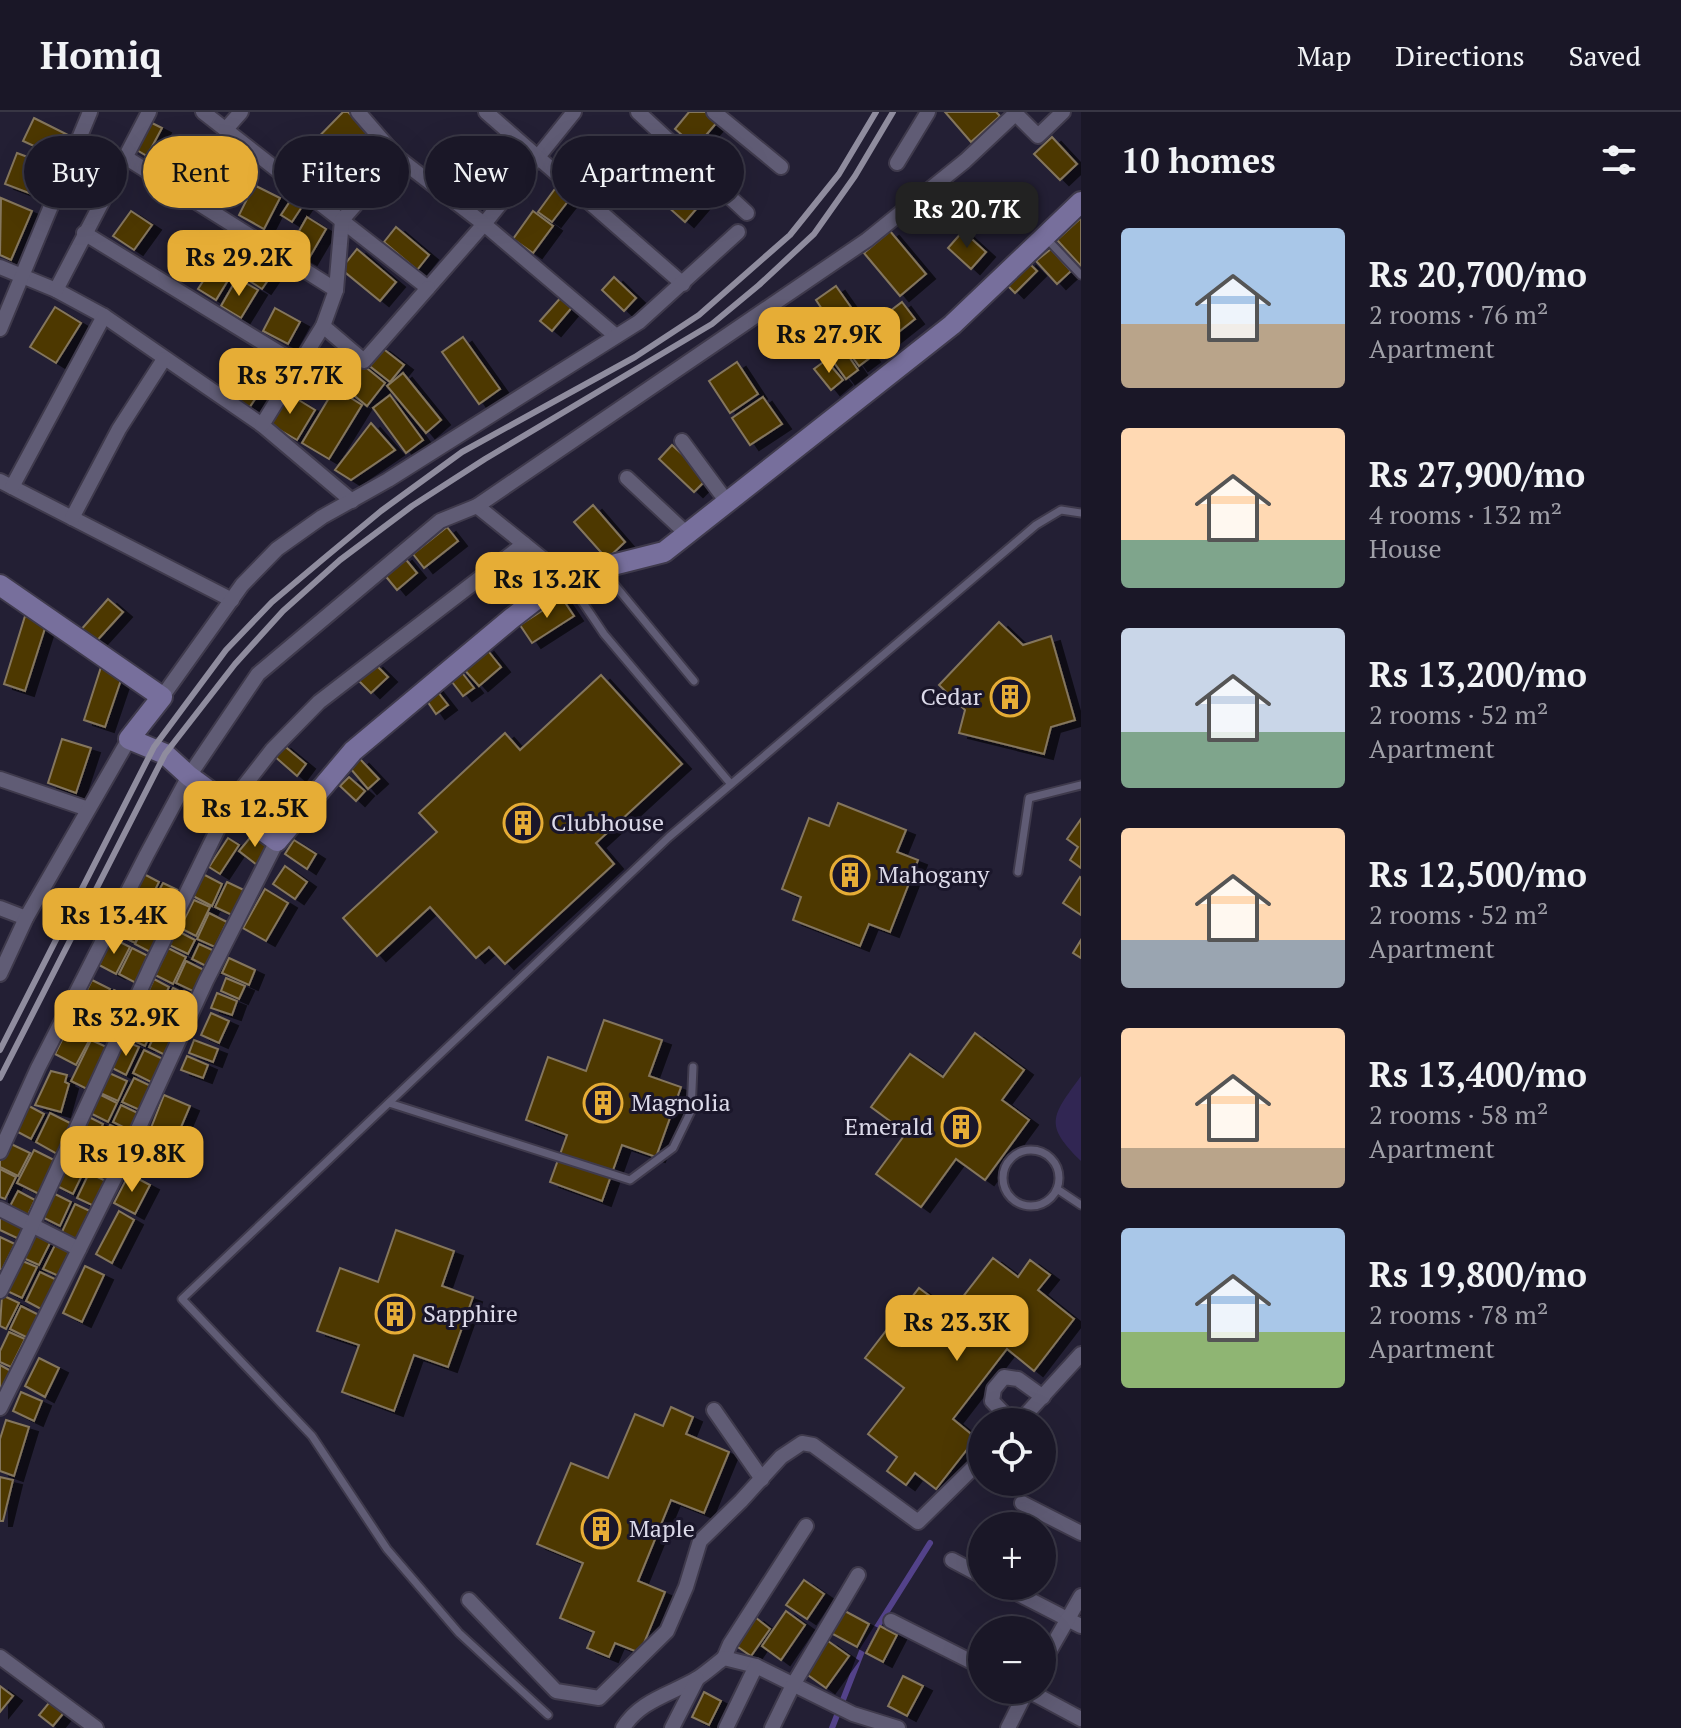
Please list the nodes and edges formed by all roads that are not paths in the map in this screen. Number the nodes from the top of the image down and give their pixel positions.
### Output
1 (90, 112) edge
2 (149, 112) edge
3 (203, 112) edge
4 (241, 112) edge
5 (486, 112) edge
6 (574, 112) edge
7 (638, 112) edge
8 (714, 112) edge
9 (928, 112) edge
10 (1063, 112) edge
11 (1016, 113) edge
12 (365, 114) edge
13 (226, 129) junction
14 (80, 136) edge
15 (381, 136) edge
16 (127, 153) edge
17 (538, 155) junction
18 (127, 158) edge
19 (897, 163) dead end
20 (409, 166) edge
21 (781, 167) dead end
22 (1081, 202) edge
23 (52, 208) edge
24 (98, 208) edge
25 (352, 208) edge
26 (747, 213) dead end
27 (342, 220) junction
28 (484, 224) junction
29 (738, 232) dead end
30 (84, 233) junction
31 (1045, 237) junction
32 (0, 267) edge
33 (1081, 275) edge
34 (24, 276) junction
35 (683, 284) junction
36 (428, 288) junction
37 (56, 290) junction
38 (336, 290) junction
39 (104, 316) junction
40 (323, 326) junction
41 (0, 329) edge
42 (616, 336) junction
43 (164, 359) junction
44 (299, 365) junction
45 (262, 425) junction
46 (682, 441) dead end
47 (627, 478) dead end
48 (6, 484) edge
49 (352, 501) junction
50 (727, 502) junction
51 (477, 506) junction
52 (1081, 513) edge
53 (72, 518) junction
54 (687, 534) junction
55 (524, 544) junction
56 (601, 568) junction
57 (565, 577) junction
58 (0, 585) edge
59 (232, 600) junction
60 (694, 681) dead end
61 (162, 697) junction
62 (129, 739) junction
63 (189, 776) junction
64 (0, 779) edge
65 (730, 783) junction
66 (1081, 785) edge
67 (230, 804) junction
68 (88, 809) junction
69 (277, 841) junction
70 (1018, 872) dead end
71 (0, 908) edge
72 (26, 918) junction
73 (0, 974) edge
74 (693, 1067) dead end
75 (389, 1103) junction
76 (0, 1152) edge
77 (1057, 1189) junction
78 (1081, 1205) edge
79 (0, 1209) edge
80 (32, 1225) junction
81 (79, 1249) junction
82 (0, 1291) edge
83 (1081, 1354) edge
84 (1043, 1397) junction
85 (0, 1408) edge
86 (999, 1408) edge
87 (1032, 1408) edge
88 (714, 1410) dead end
89 (968, 1473) edge
90 (762, 1479) junction
91 (1022, 1503) dead end
92 (806, 1526) dead end
93 (1081, 1533) edge
94 (952, 1560) dead end
95 (968, 1569) edge
96 (858, 1575) dead end
97 (1081, 1596) edge
98 (469, 1600) dead end
99 (1031, 1600) edge
100 (891, 1621) dead end
101 (1074, 1622) edge
102 (1056, 1646) edge
103 (0, 1657) edge
104 (724, 1658) junction
105 (968, 1660) edge
106 (756, 1666) junction
107 (697, 1678) junction
108 (793, 1685) junction
109 (1020, 1704) edge
110 (1053, 1704) edge
111 (548, 1715) dead end
112 (850, 1718) edge
113 (1081, 1719) edge
114 (96, 1728) edge
115 (623, 1728) edge
116 (672, 1728) edge
117 (726, 1728) edge
118 (772, 1728) edge
119 (898, 1728) edge
120 (1008, 1728) edge

1 - 14 street
2 - 16 street
3 - 13 street
4 - 13 street
5 - 17 street
6 - 17 street
7 - 26 street
8 - 21 street
9 - 19 street
10 - 11 street
11 - 51 street
12 - 15 street
13 - 27 street
17 - 28 street
17 - 35 street
18 - 38 street
20 - 28 street
22 - 31 street
23 - 34 street
24 - 30 street
25 - 27 street
27 - 36 street
27 - 38 street
28 - 36 street
28 - 42 street
29 - 35 street
30 - 37 street
30 - 44 street
31 - 33 lane
31 - 50 street
32 - 34 street
34 - 37 street
34 - 41 street
35 - 42 street
36 - 40 street
37 - 39 street
38 - 40 street
39 - 43 street
39 - 48 street
40 - 44 street
42 - 49 street
43 - 45 street
43 - 53 street
44 - 45 street
45 - 49 street
46 - 50 street
47 - 54 street
48 - 53 street
49 - 59 street
50 - 54 street
51 - 55 street
51 - 63 street
52 - 65 lane
53 - 59 street
54 - 56 street
55 - 57 street
55 - 67 street
56 - 57 street
56 - 60 lane
57 - 65 lane
57 - 69 street
58 - 61 street
59 - 61 street
61 - 62 street
62 - 63 street
62 - 68 street
63 - 67 street
63 - 76 street
64 - 68 street
65 - 75 lane
66 - 70 lane
67 - 69 street
67 - 80 street
68 - 72 street
69 - 81 street
71 - 72 street
72 - 73 street
74 - 75 lane
75 - 111 lane
77 - 77 lane
77 - 78 lane
79 - 80 street
80 - 81 street
80 - 82 street
81 - 85 street
83 - 84 street
84 - 86 street
84 - 87 street
88 - 90 street
89 - 90 street
90 - 98 street
91 - 93 street
92 - 104 street
94 - 95 street
96 - 108 street
97 - 101 street
99 - 101 street
100 - 105 street
101 - 102 street
103 - 114 street
104 - 106 street
104 - 107 street
106 - 108 street
106 - 117 street
107 - 115 street
107 - 116 street
108 - 112 street
108 - 118 street
109 - 120 street
110 - 113 street
112 - 119 street

